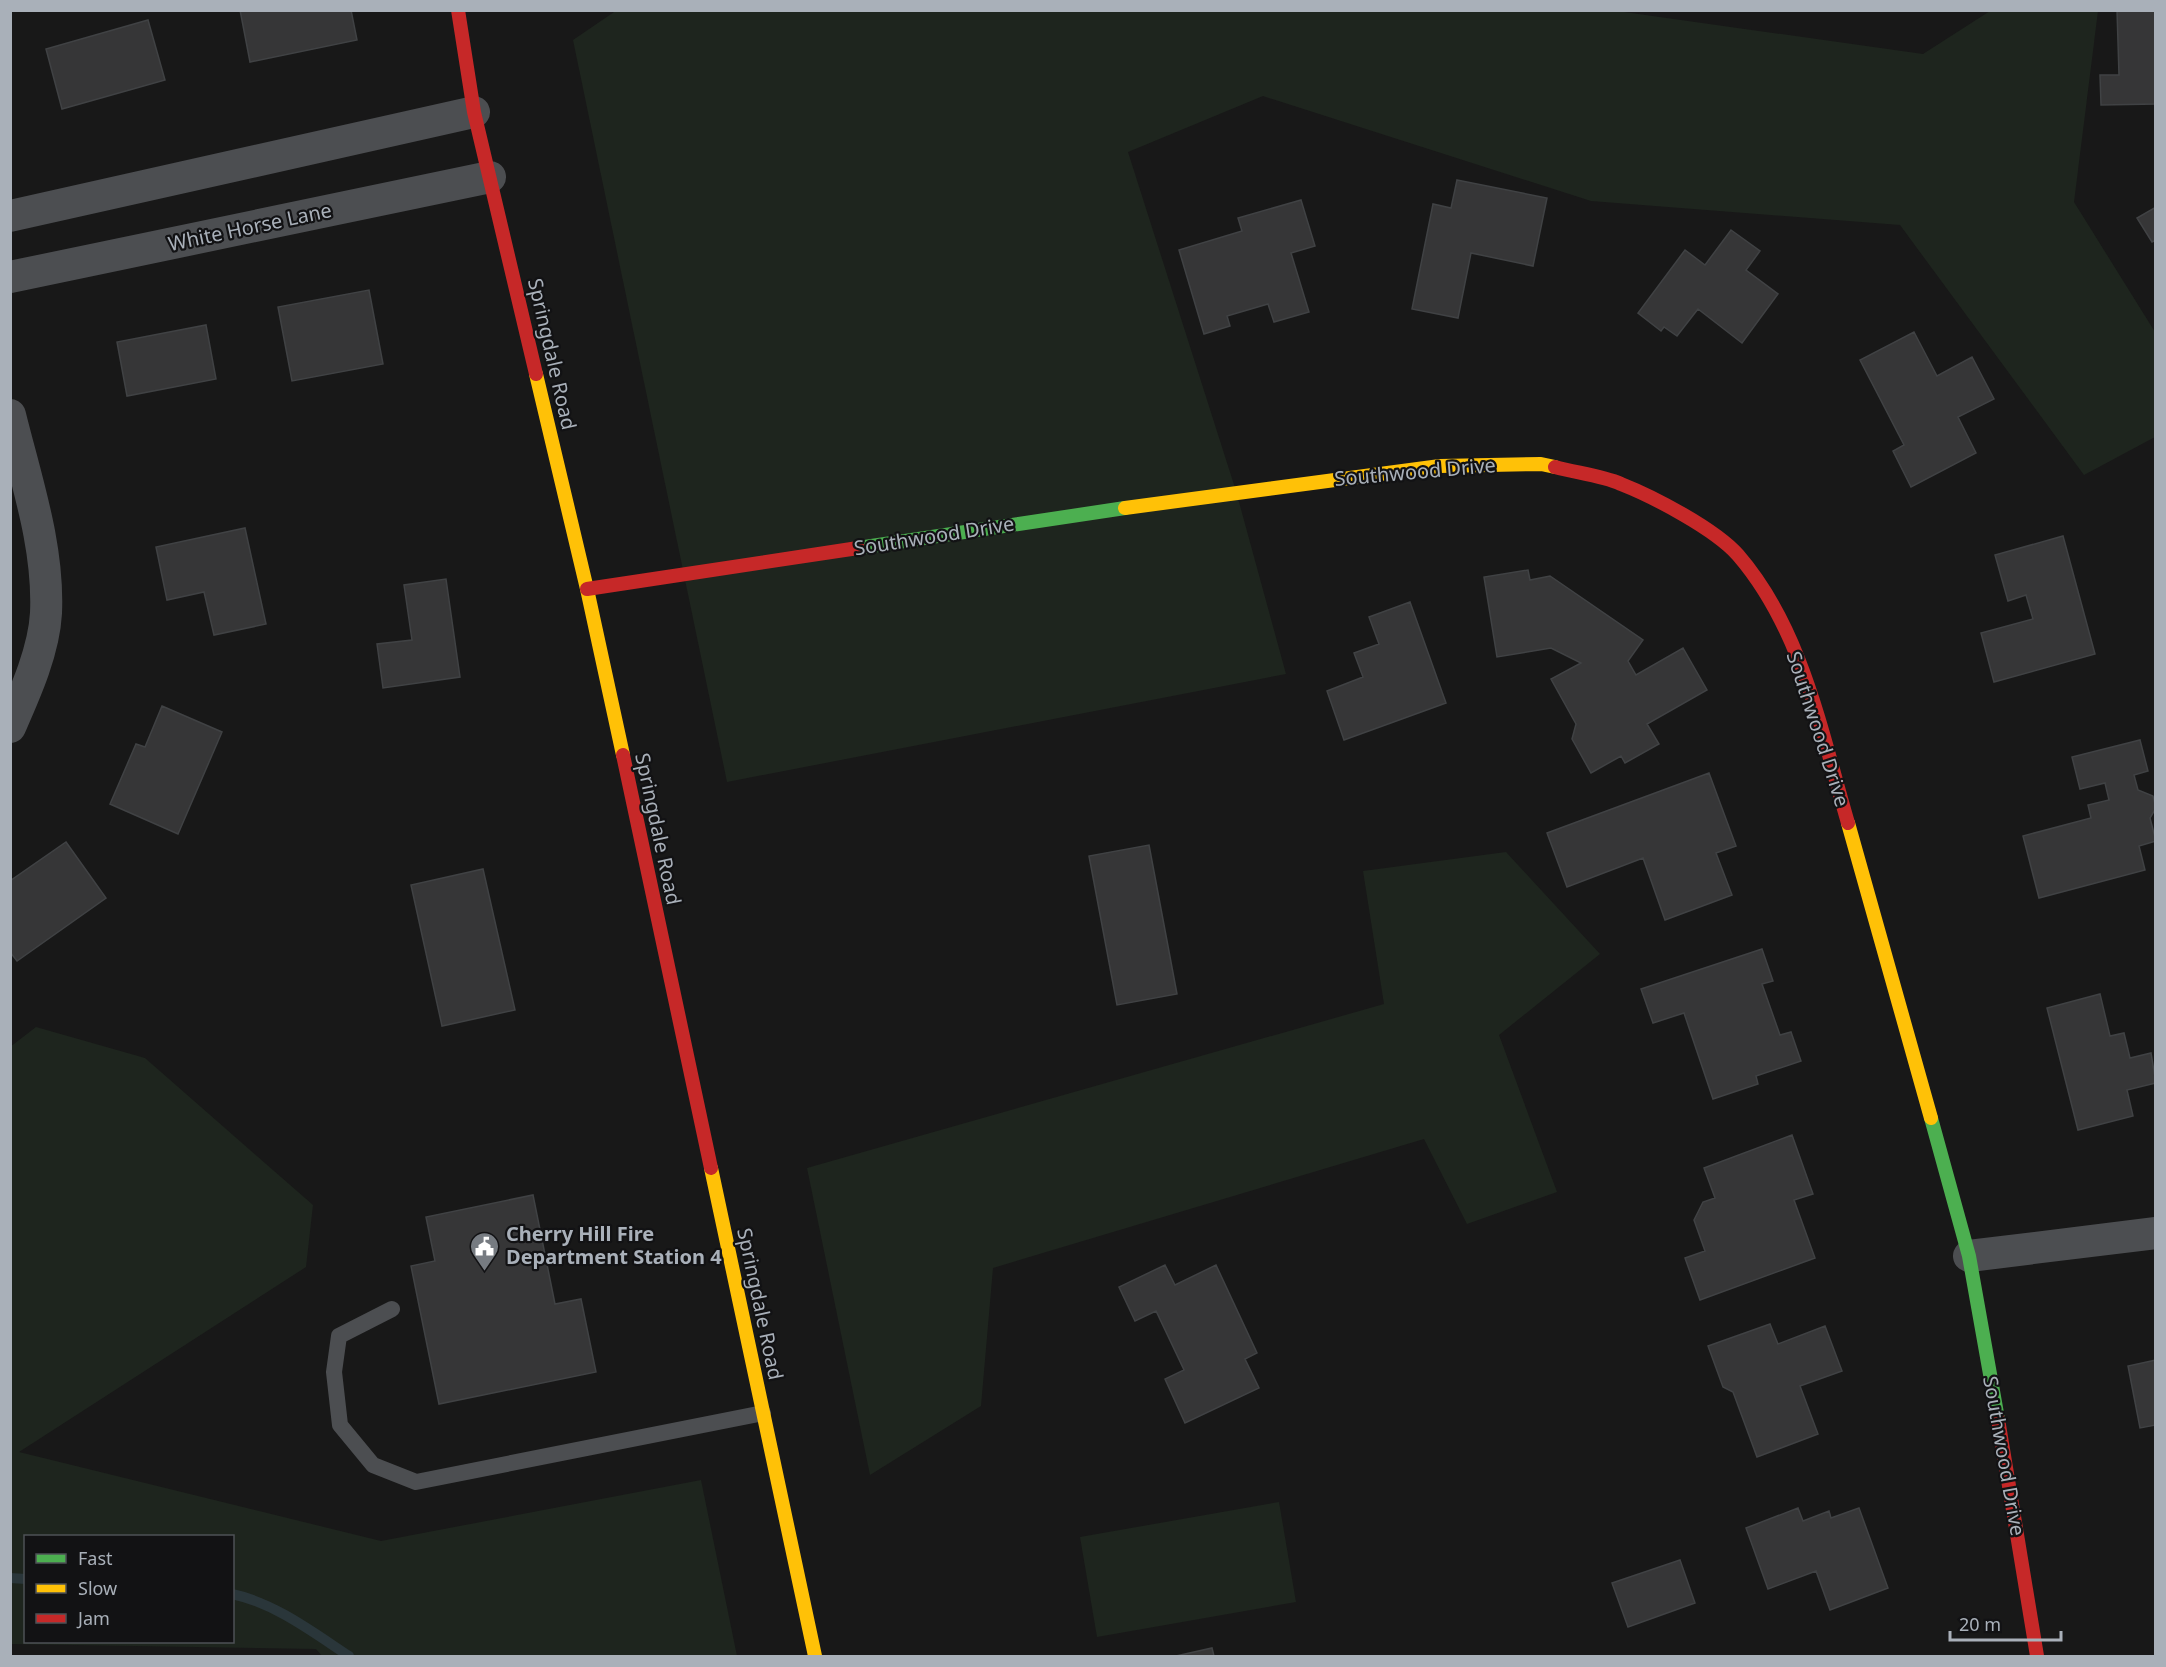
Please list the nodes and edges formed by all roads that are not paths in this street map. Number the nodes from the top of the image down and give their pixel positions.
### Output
1 (458, 10) edge
2 (474, 112) junction
3 (490, 177) junction
4 (10, 216) edge
5 (10, 278) edge
6 (10, 415) edge
7 (587, 589) junction
8 (10, 727) edge
9 (2156, 1233) edge
10 (1969, 1257) junction
11 (392, 1309) dead end
12 (763, 1413) junction
13 (815, 1656) edge
14 (2037, 1656) edge

1 - 2 street, Springdale Road
2 - 3 street, Springdale Road
2 - 4 street
3 - 5 street, White Horse Lane
3 - 7 street, Springdale Road
6 - 8 street
7 - 10 street, Southwood Drive
7 - 12 street, Springdale Road
9 - 10 street
10 - 14 street, Southwood Drive
11 - 12 lane
12 - 13 street, Springdale Road

